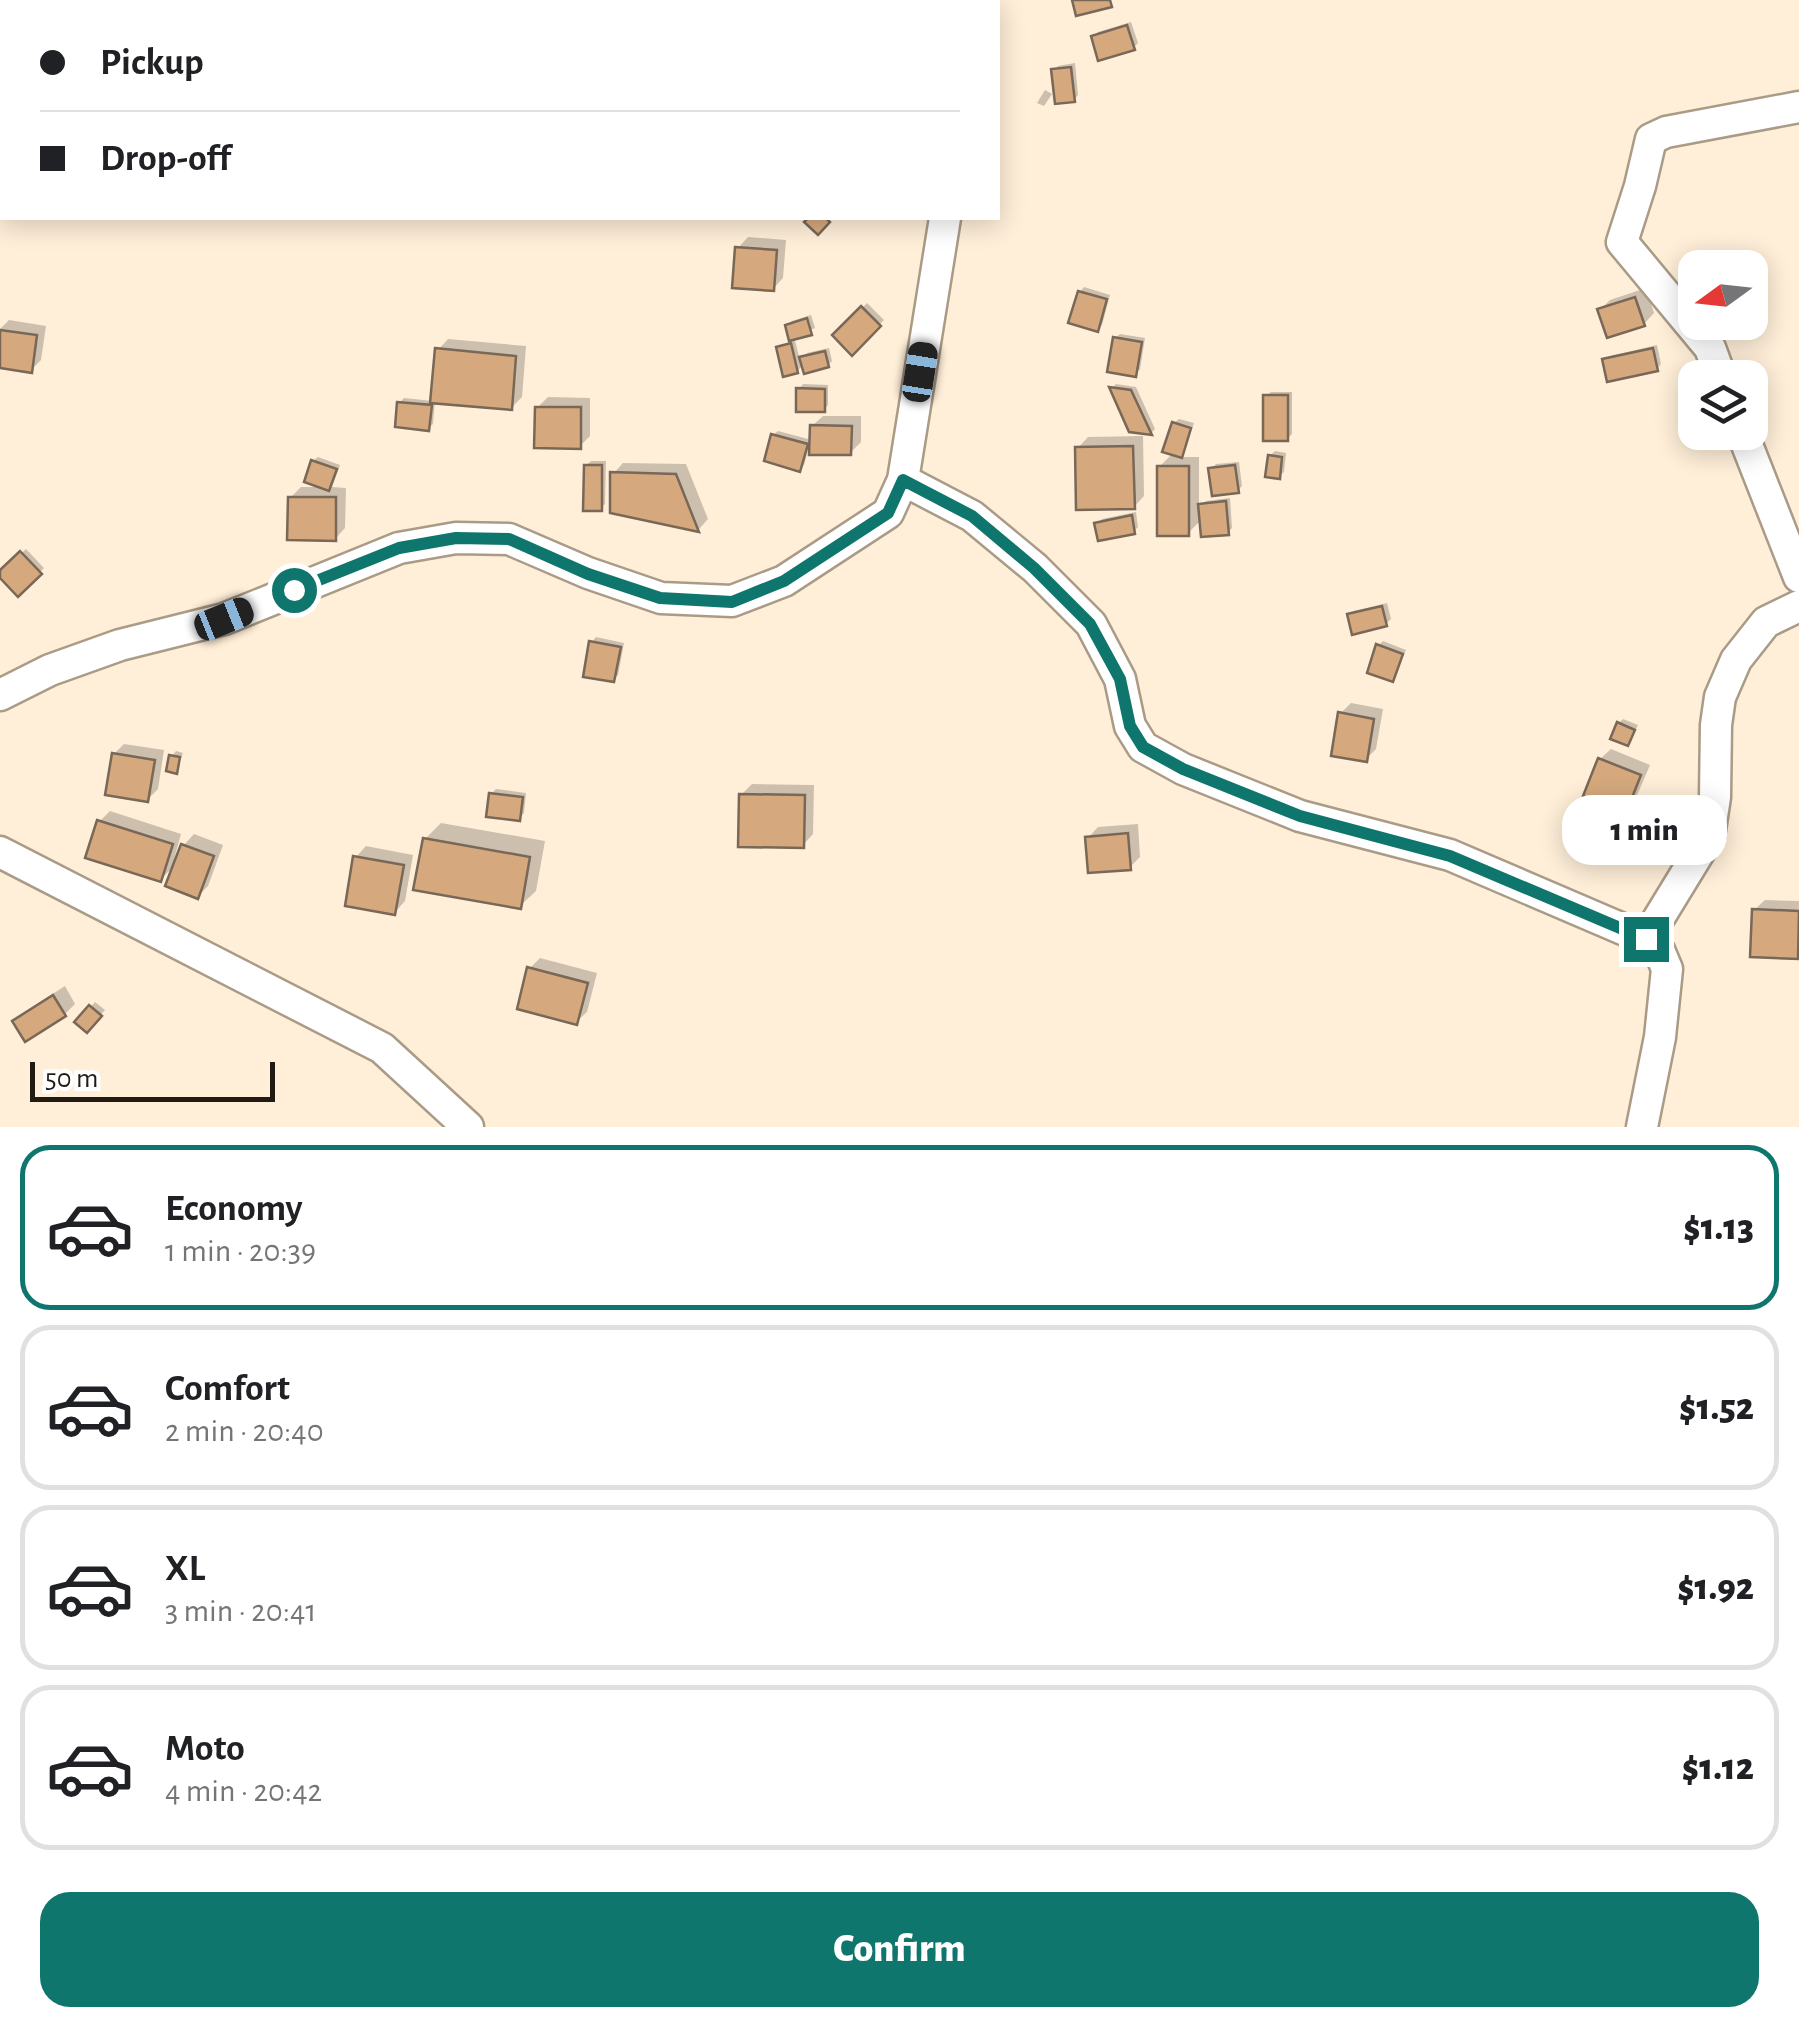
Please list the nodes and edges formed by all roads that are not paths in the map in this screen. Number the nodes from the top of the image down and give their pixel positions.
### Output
1 (1799, 107) edge
2 (945, 220) edge
3 (1714, 360) edge
4 (1749, 450) edge
5 (903, 480) junction
6 (1799, 577) edge
7 (1799, 606) edge
8 (0, 695) edge
9 (1, 849) edge
10 (1646, 939) junction
11 (468, 1127) edge
12 (1642, 1127) edge

1 - 3 street
2 - 5 street
4 - 6 street
5 - 8 street
5 - 10 street
7 - 10 street
9 - 11 street
10 - 12 street

